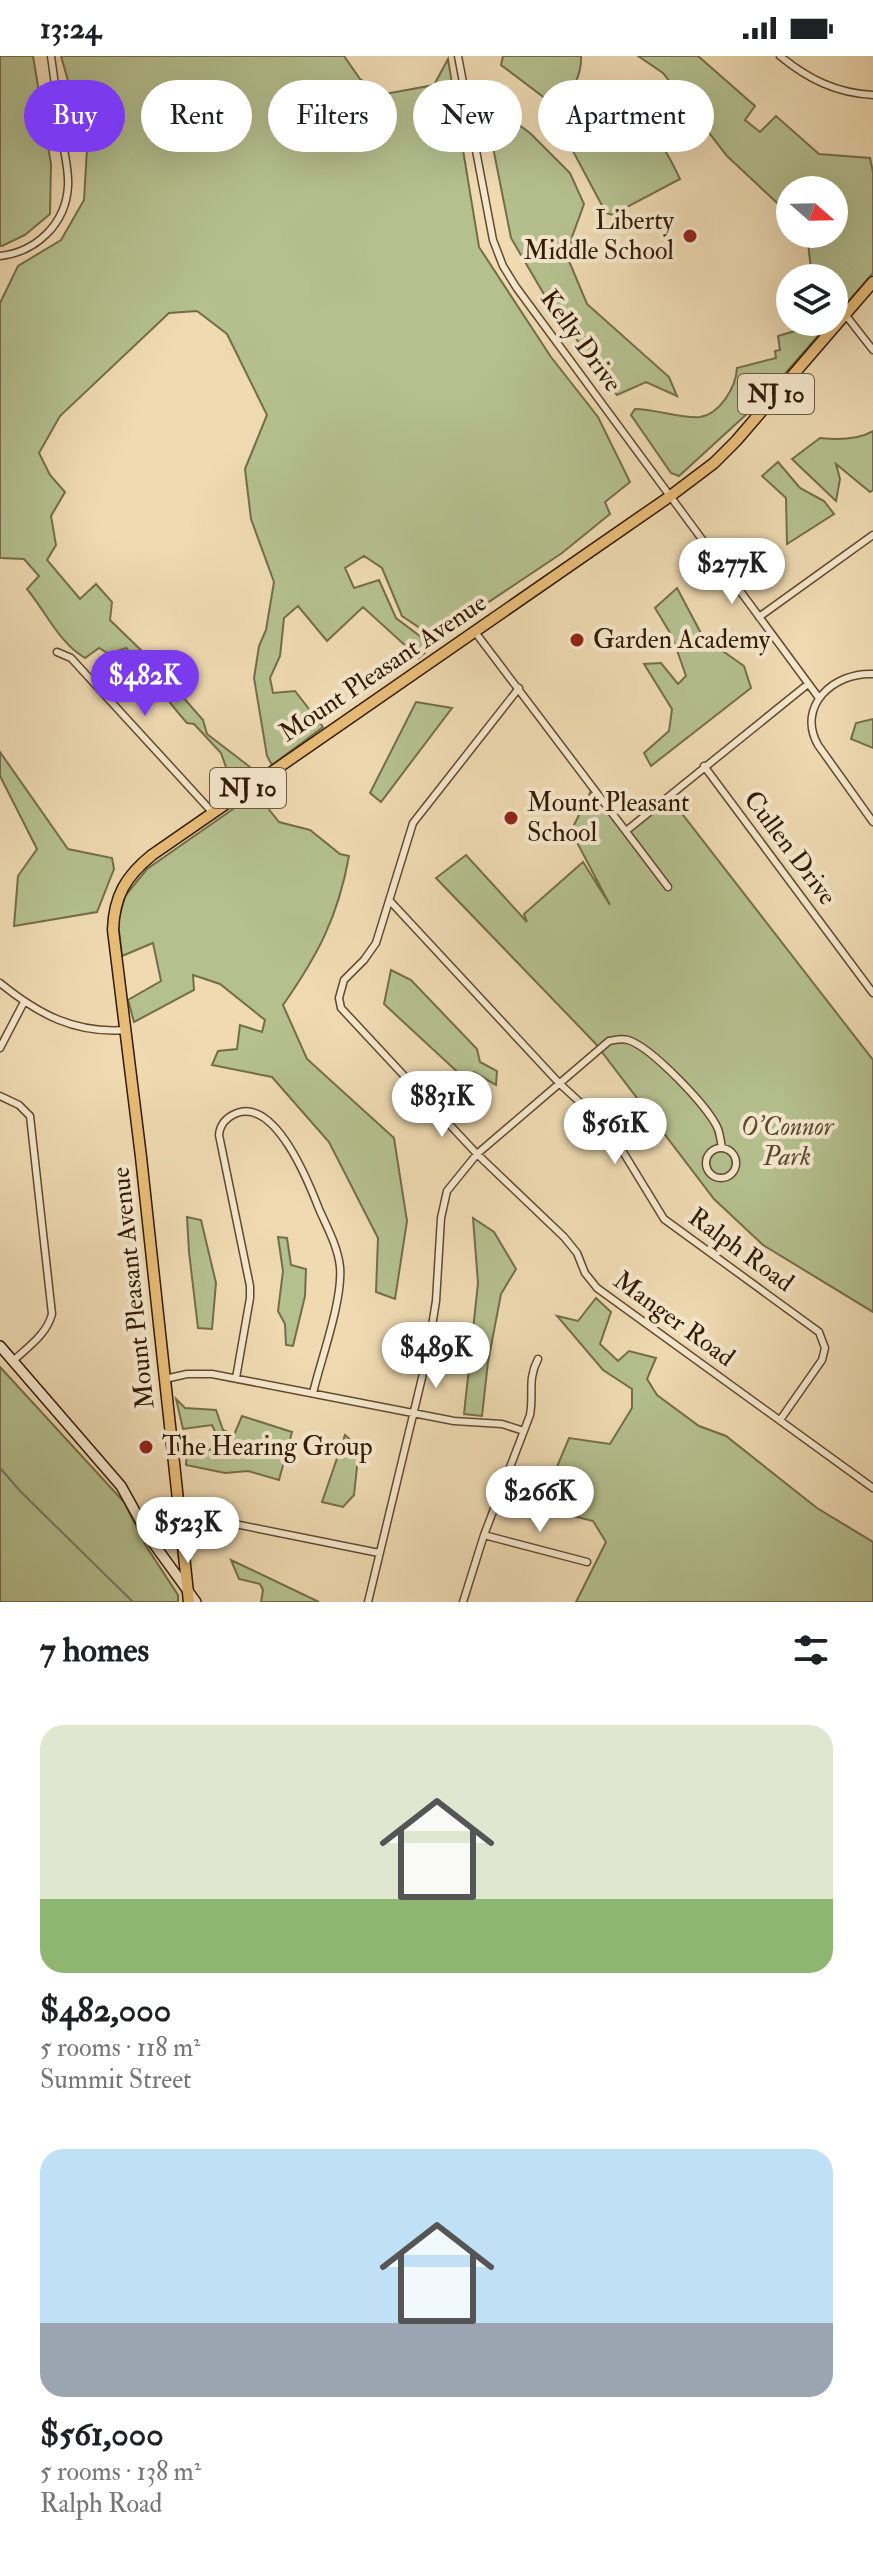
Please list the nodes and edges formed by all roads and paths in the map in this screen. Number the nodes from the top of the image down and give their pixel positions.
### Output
1 (51, 56) edge
2 (458, 56) edge
3 (780, 56) edge
4 (873, 95) edge
5 (0, 256) edge
6 (873, 282) edge
7 (848, 309) edge
8 (848, 318) edge
9 (825, 336) edge
10 (873, 350) edge
11 (669, 497) junction
12 (873, 535) edge
13 (759, 617) junction
14 (475, 632) junction
15 (57, 652) dead end
16 (873, 674) edge
17 (808, 684) junction
18 (519, 688) junction
19 (819, 698) junction
20 (704, 766) junction
21 (213, 813) junction
22 (873, 822) edge
23 (626, 831) junction
24 (668, 887) dead end
25 (390, 901) junction
26 (0, 983) edge
27 (873, 993) edge
28 (24, 1002) junction
29 (126, 1030) junction
30 (0, 1048) edge
31 (560, 1084) junction
32 (0, 1096) edge
33 (722, 1148) junction
34 (477, 1154) junction
35 (0, 1346) edge
36 (538, 1359) dead end
37 (13, 1361) junction
38 (236, 1378) junction
39 (165, 1379) junction
40 (313, 1393) junction
41 (415, 1414) junction
42 (780, 1420) junction
43 (524, 1431) junction
44 (873, 1488) edge
45 (180, 1519) junction
46 (146, 1530) junction
47 (484, 1535) junction
48 (379, 1553) junction
49 (587, 1562) dead end
50 (191, 1599) edge
51 (368, 1602) edge
52 (463, 1602) edge

1 - 5 street
2 - 11 street, Kelly Drive
3 - 4 street
6 - 7 main road, Mount Pleasant Avenue / NJ 10
8 - 10 street
9 - 11 main road, Mount Pleasant Avenue / NJ 10
11 - 13 street, Kelly Drive
11 - 14 main road, Mount Pleasant Avenue / NJ 10
12 - 13 street
13 - 17 street, Kelly Drive
14 - 18 street
14 - 21 main road, Mount Pleasant Avenue / NJ 10
15 - 21 street
16 - 19 street
17 - 19 street, Kelly Drive
17 - 20 street
18 - 23 street
18 - 25 street, Manger Road
19 - 22 street
20 - 23 street
20 - 27 street, Cullen Drive
21 - 29 main road, Mount Pleasant Avenue / NJ 10
23 - 24 street
25 - 31 street, Ralph Road
25 - 34 street, Manger Road
26 - 28 street
28 - 29 street
28 - 30 street
29 - 39 main road, Mount Pleasant Avenue / NJ 10
31 - 33 street
31 - 34 street
31 - 42 street, Ralph Road
32 - 37 street
33 - 33 street
34 - 41 street
34 - 42 street, Manger Road
35 - 37 main road
36 - 43 street
37 - 46 main road
38 - 39 street
38 - 40 street
38 - 40 street
39 - 45 main road, Mount Pleasant Avenue / NJ 10
40 - 41 street
41 - 43 street
41 - 48 street
42 - 44 street, Manger Road
43 - 47 street
45 - 46 main road
45 - 48 street
45 - 50 main road, Mount Pleasant Avenue / NJ 10
46 - 50 main road
47 - 49 street
47 - 52 street
48 - 51 street

